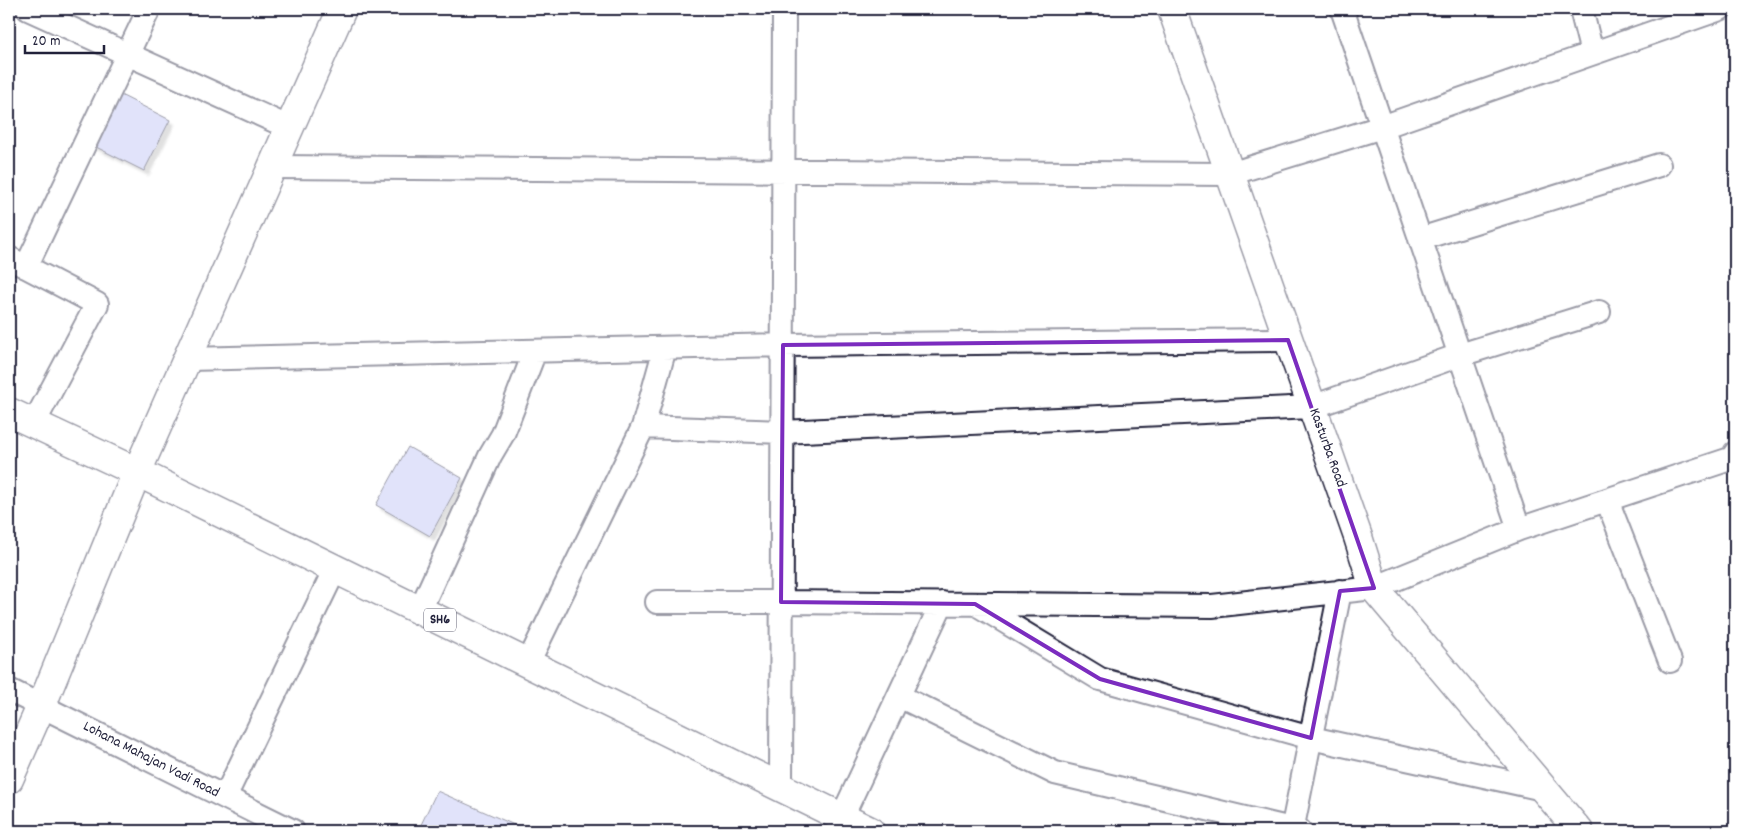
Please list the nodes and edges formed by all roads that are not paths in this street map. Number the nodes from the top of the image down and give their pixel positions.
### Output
1 (28, 9) edge
2 (149, 9) edge
3 (342, 9) edge
4 (784, 9) edge
5 (1172, 9) edge
6 (1342, 9) edge
7 (1581, 9) edge
8 (1720, 9) edge
9 (1592, 53) junction
10 (128, 54) junction
11 (1382, 127) junction
12 (290, 128) junction
13 (1659, 165) dead end
14 (272, 167) junction
15 (783, 171) junction
16 (1230, 174) junction
17 (1420, 239) junction
18 (17, 262) edge
19 (1599, 312) dead end
20 (1288, 340) junction
21 (783, 345) junction
22 (665, 348) junction
23 (535, 351) junction
24 (1460, 356) junction
25 (188, 359) junction
26 (1312, 407) junction
27 (9, 412) edge
28 (34, 423) junction
29 (643, 427) junction
30 (782, 432) junction
31 (1735, 453) edge
32 (137, 472) junction
33 (1607, 500) junction
34 (1519, 529) junction
35 (335, 569) junction
36 (1374, 588) junction
37 (1340, 591) junction
38 (657, 602) dead end
39 (781, 602) junction
40 (942, 603) junction
41 (975, 604) junction
42 (420, 610) junction
43 (1670, 661) dead end
44 (528, 663) junction
45 (9, 690) edge
46 (899, 696) junction
47 (41, 704) junction
48 (1311, 738) junction
49 (9, 779) edge
50 (781, 787) junction
51 (1543, 789) junction
52 (225, 797) junction
53 (842, 817) junction
54 (288, 830) edge
55 (870, 831) edge
56 (1295, 831) edge
57 (1579, 831) edge

1 - 10 street
2 - 10 street
3 - 12 street
4 - 15 street
5 - 16 street, Kasturba Road
6 - 11 street
7 - 9 street
8 - 9 street
9 - 11 street
10 - 12 street
10 - 18 street
11 - 16 street
11 - 17 street
12 - 14 street
13 - 17 street
14 - 15 street
14 - 25 street
15 - 16 street
15 - 21 street
16 - 20 street, Kasturba Road
17 - 24 street
18 - 28 street
19 - 24 street
20 - 21 street
20 - 26 street, Kasturba Road
21 - 22 street
21 - 30 street
22 - 23 street
22 - 29 street
23 - 25 street
23 - 42 street
24 - 26 street
24 - 34 street
25 - 32 street
26 - 30 street
26 - 36 street, Kasturba Road
27 - 28 street, SH6
28 - 32 street, SH6
29 - 30 street
29 - 44 street
30 - 39 street
31 - 33 street
32 - 35 street, SH6
32 - 47 street
33 - 34 street
33 - 43 street
34 - 36 street
35 - 42 street, SH6
35 - 52 street
36 - 37 street
36 - 51 street, Kasturba Road
37 - 41 street
37 - 48 street
38 - 39 street
39 - 40 street
39 - 50 street
40 - 41 street
40 - 46 street
41 - 48 street
42 - 44 street, SH6
44 - 50 street, SH6
45 - 47 street, Lohana Mahajan Vadi Road
46 - 53 street
46 - 56 street
47 - 49 street
47 - 52 street, Lohana Mahajan Vadi Road
48 - 51 street
48 - 56 street
50 - 53 street, SH6
51 - 57 street, Kasturba Road
52 - 54 street, Lohana Mahajan Vadi Road
53 - 55 street, SH6

